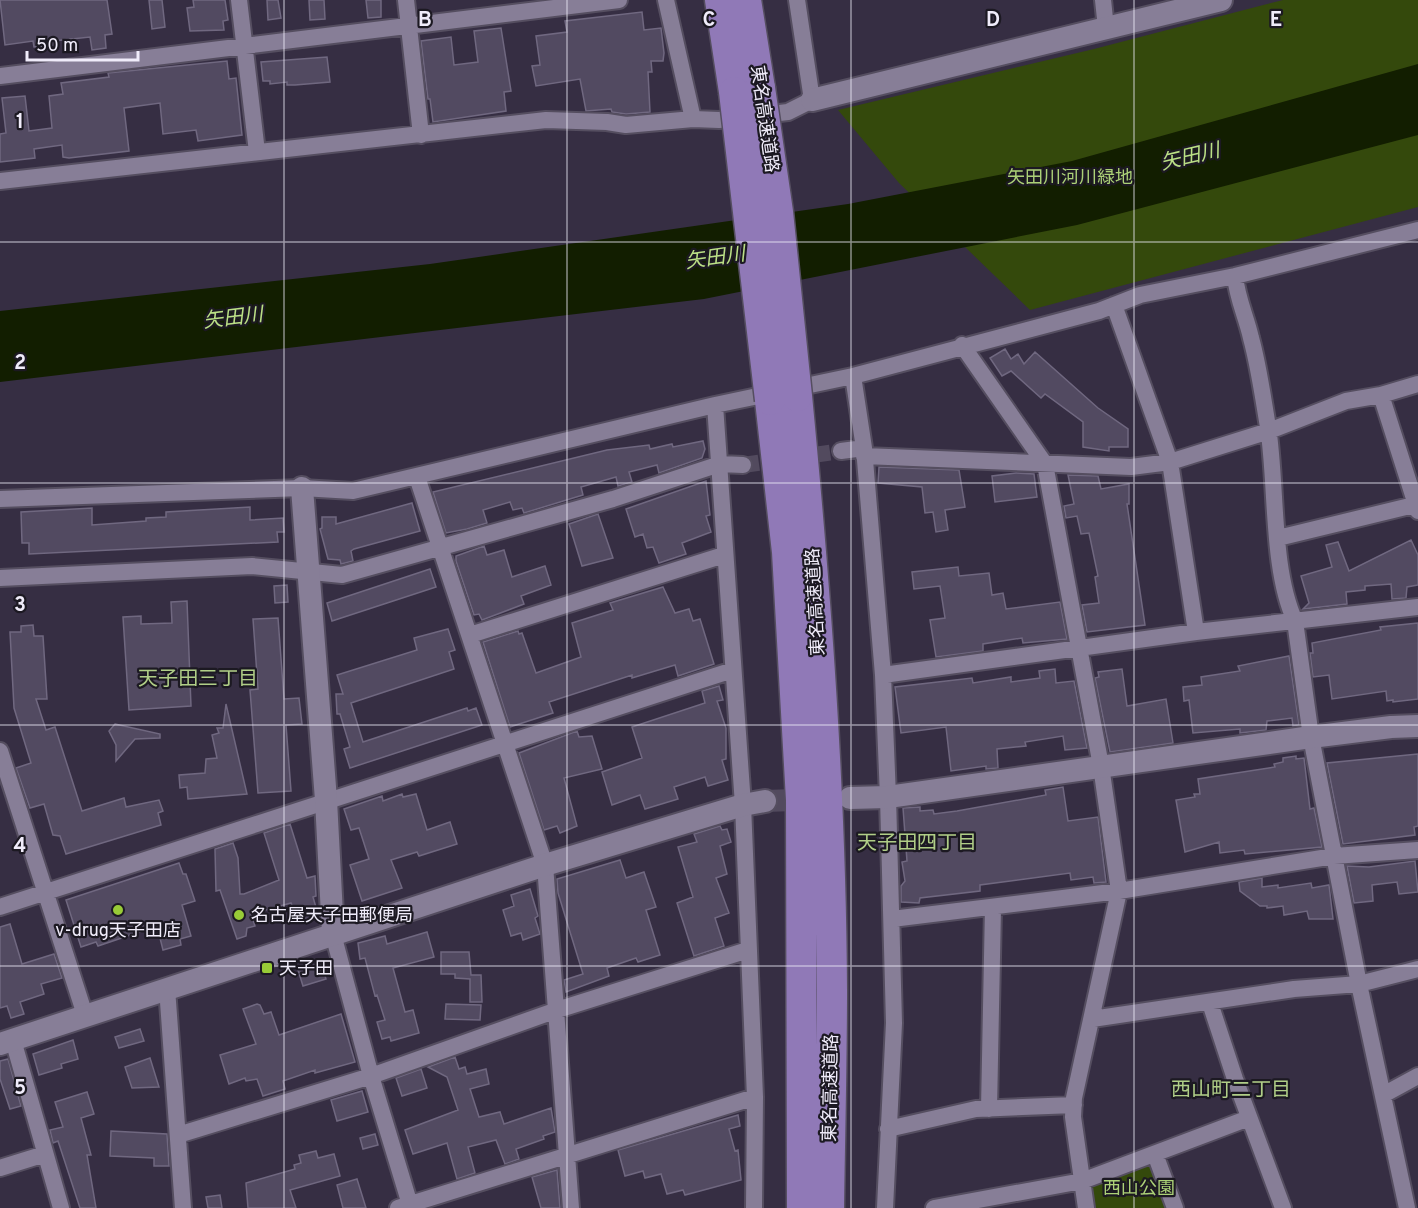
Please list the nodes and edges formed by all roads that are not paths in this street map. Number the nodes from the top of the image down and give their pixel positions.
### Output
1 (239, 0) edge
2 (406, 0) edge
3 (619, 0) edge
4 (666, 0) edge
5 (720, 0) edge
6 (746, 0) edge
7 (797, 0) edge
8 (1103, 0) edge
9 (1221, 0) edge
10 (408, 26) junction
11 (1106, 28) junction
12 (244, 44) junction
13 (0, 76) edge
14 (747, 90) junction
15 (812, 100) junction
16 (693, 119) junction
17 (422, 135) junction
18 (257, 152) junction
19 (0, 181) edge
20 (1418, 230) edge
21 (1235, 276) junction
22 (1113, 305) junction
23 (962, 345) junction
24 (853, 376) junction
25 (1418, 384) edge
26 (1381, 395) junction
27 (784, 398) junction
28 (715, 405) junction
29 (1269, 430) junction
30 (841, 452) tunnel mouth
31 (864, 452) junction
32 (1170, 462) junction
33 (720, 464) junction
34 (1045, 464) junction
35 (743, 465) tunnel mouth
36 (417, 477) junction
37 (302, 488) junction
38 (0, 499) edge
39 (1417, 506) edge
40 (1278, 538) junction
41 (441, 545) junction
42 (724, 555) junction
43 (308, 570) junction
44 (0, 578) edge
45 (1418, 607) edge
46 (1295, 621) junction
47 (1196, 632) junction
48 (470, 635) junction
49 (1081, 649) junction
50 (733, 670) junction
51 (883, 675) junction
52 (1418, 726) edge
53 (1311, 737) junction
54 (505, 743) junction
55 (0, 751) edge
56 (1101, 766) junction
57 (5, 787) edge
58 (888, 797) junction
59 (850, 798) dead end
60 (326, 800) junction
61 (754, 803) junction
62 (1418, 850) edge
63 (1334, 856) junction
64 (545, 865) junction
65 (1119, 891) junction
66 (48, 893) junction
67 (0, 907) edge
68 (993, 907) junction
69 (892, 919) junction
70 (333, 934) junction
71 (748, 950) junction
72 (1418, 969) edge
73 (1359, 984) junction
74 (167, 988) junction
75 (1210, 1003) junction
76 (557, 1010) junction
77 (85, 1015) junction
78 (1092, 1019) junction
79 (7, 1042) edge
80 (371, 1076) junction
81 (1418, 1076) edge
82 (1383, 1095) junction
83 (755, 1097) junction
84 (1074, 1105) junction
85 (988, 1109) junction
86 (1249, 1118) junction
87 (888, 1129) junction
88 (178, 1135) junction
89 (45, 1154) junction
90 (1155, 1154) junction
91 (567, 1157) junction
92 (0, 1168) edge
93 (1082, 1181) junction
94 (407, 1206) edge
95 (61, 1208) edge
96 (183, 1208) edge
97 (571, 1208) edge
98 (755, 1208) edge
99 (802, 1208) edge
100 (829, 1208) edge
101 (885, 1208) edge
102 (934, 1208) edge
103 (1086, 1208) edge
104 (1175, 1208) edge
105 (1283, 1208) edge
106 (1407, 1208) edge

1 - 12 street
2 - 10 street
3 - 10 street
4 - 16 street
5 - 14 highway, 東名高速道路
6 - 14 highway, 東名高速道路
7 - 15 street
8 - 11 street
9 - 11 street
10 - 12 street
10 - 17 street
11 - 15 street
12 - 13 street
12 - 18 street
14 - 27 highway, 東名高速道路, bridge
15 - 16 street
16 - 17 street
17 - 18 street
18 - 19 street
20 - 21 street
21 - 22 street
21 - 29 street
22 - 23 street
22 - 32 street
23 - 24 street
23 - 34 street
24 - 28 street
24 - 31 street
25 - 26 street
26 - 29 street
26 - 39 street
27 - 99 highway, 東名高速道路
27 - 100 highway, 東名高速道路
28 - 33 street
28 - 36 street
29 - 32 street
29 - 40 street
30 - 31 street
31 - 34 street
31 - 51 street
32 - 34 street
32 - 47 street
33 - 35 street
33 - 41 street
33 - 42 street
34 - 49 street
36 - 37 street
36 - 41 street
37 - 38 street
37 - 43 street
39 - 40 street
40 - 46 street
41 - 43 street
41 - 48 street
42 - 48 street
42 - 50 street
43 - 44 street
43 - 60 street
45 - 46 street
46 - 47 street
46 - 53 street
47 - 49 street
48 - 54 street
49 - 51 street
49 - 56 street
50 - 54 street
50 - 61 street
51 - 58 street
52 - 53 street
53 - 56 street
53 - 63 street
54 - 60 street
54 - 64 street
55 - 57 street
56 - 58 street
56 - 65 street
57 - 66 street
58 - 59 street
58 - 69 street
60 - 66 street
60 - 70 street
61 - 64 street
61 - 71 street
62 - 63 street
63 - 65 street
63 - 73 street
64 - 70 street
64 - 76 street
65 - 68 street
65 - 78 street
66 - 67 street
66 - 77 street
68 - 69 street
68 - 85 street
69 - 87 street
70 - 74 street
70 - 80 street
71 - 76 street
71 - 83 street
72 - 73 street
73 - 75 street
73 - 82 street
74 - 77 street
74 - 88 street
75 - 78 street
75 - 86 street
76 - 80 street
76 - 91 street
77 - 79 street
78 - 84 street
79 - 89 street
80 - 88 street
80 - 94 street
81 - 82 street
82 - 106 street
83 - 91 street
83 - 98 street
84 - 85 street
84 - 93 street
85 - 87 street
86 - 90 street
86 - 105 street
87 - 101 street
88 - 96 street
89 - 92 street
89 - 95 street
90 - 93 street
90 - 104 street
91 - 94 street
91 - 97 street
93 - 102 street
93 - 103 street

